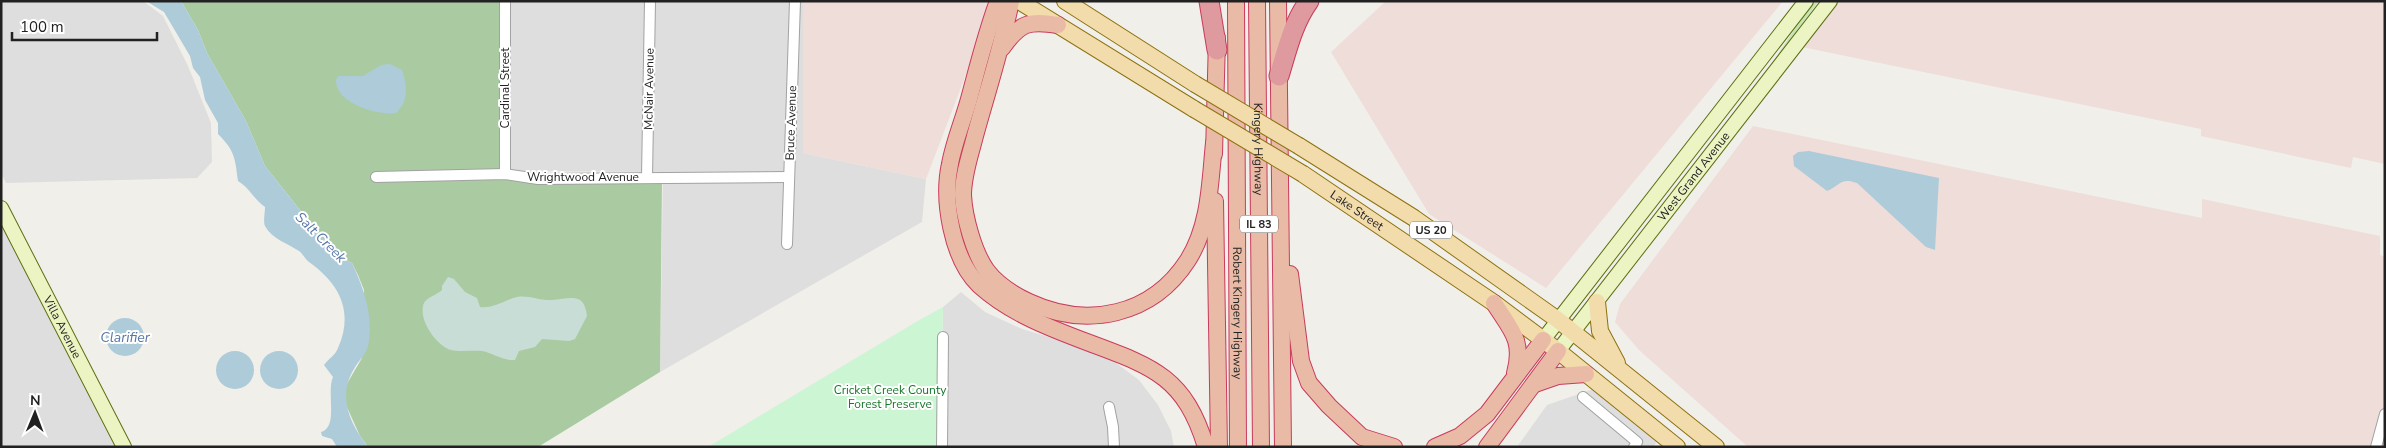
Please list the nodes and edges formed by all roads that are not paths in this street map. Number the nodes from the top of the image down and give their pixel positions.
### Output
1 (505, 1) edge
2 (650, 1) edge
3 (796, 1) edge
4 (998, 1) edge
5 (1011, 1) edge
6 (1019, 1) edge
7 (1065, 1) edge
8 (1209, 1) edge
9 (1217, 1) edge
10 (1236, 1) edge
11 (1257, 1) edge
12 (1278, 1) edge
13 (1309, 1) edge
14 (1806, 1) edge
15 (1830, 1) edge
16 (1058, 25) junction
17 (1217, 50) junction
18 (998, 54) junction
19 (1279, 76) junction
20 (1214, 143) junction
21 (505, 174) junction
22 (376, 177) dead end
23 (647, 177) junction
24 (789, 177) junction
25 (1280, 189) junction
26 (1, 208) edge
27 (787, 244) dead end
28 (1597, 302) junction
29 (1494, 303) junction
30 (1558, 320) junction
31 (1574, 332) junction
32 (943, 338) dead end
33 (1543, 340) junction
34 (1558, 351) junction
35 (1621, 370) junction
36 (1586, 374) junction
37 (1515, 376) junction
38 (1535, 384) junction
39 (1583, 397) dead end
40 (1109, 407) dead end
41 (2385, 414) edge
42 (124, 447) edge
43 (942, 447) edge
44 (1114, 447) edge
45 (1206, 447) edge
46 (1219, 447) edge
47 (1238, 447) edge
48 (1261, 447) edge
49 (1283, 447) edge
50 (1394, 447) edge
51 (1435, 447) edge
52 (1487, 447) edge
53 (1634, 447) edge
54 (1677, 447) edge
55 (1716, 447) edge
56 (2376, 447) edge

1 - 21 street, Cardinal Street
2 - 23 street, McNair Avenue
3 - 24 street, Bruce Avenue
4 - 45 highway
5 - 18 highway
6 - 16 main road, Lake Street / US 20
7 - 30 main road, Lake Street / US 20, bridge
8 - 17 highway
9 - 17 highway
10 - 47 highway, Robert Kingery Highway / IL 83
11 - 48 highway, Kingery Highway / IL 83
12 - 19 highway
13 - 19 highway
14 - 30 main road, West Grand Avenue
15 - 28 main road, West Grand Avenue
16 - 18 highway
16 - 29 main road, Lake Street / US 20, bridge
17 - 20 highway
18 - 20 highway
19 - 25 highway
20 - 46 highway
21 - 22 street, Wrightwood Avenue
21 - 23 street, Wrightwood Avenue
23 - 24 street, Wrightwood Avenue
24 - 27 street, Bruce Avenue
25 - 49 highway
25 - 50 highway
26 - 42 main road, Villa Avenue
28 - 31 main road, West Grand Avenue
28 - 35 main road
29 - 33 main road, Lake Street / US 20
29 - 37 highway, US 20
30 - 31 main road, Lake Street / US 20
30 - 33 main road, West Grand Avenue
31 - 34 main road, West Grand Avenue
31 - 35 main road, Lake Street / US 20
32 - 43 street
33 - 34 main road, Lake Street / US 20
33 - 37 highway
34 - 36 main road, Lake Street / US 20
34 - 38 highway
35 - 55 main road, Lake Street / US 20
36 - 38 highway
36 - 54 main road, Lake Street / US 20
37 - 51 highway
38 - 52 highway
39 - 53 street
40 - 44 street
41 - 56 street

